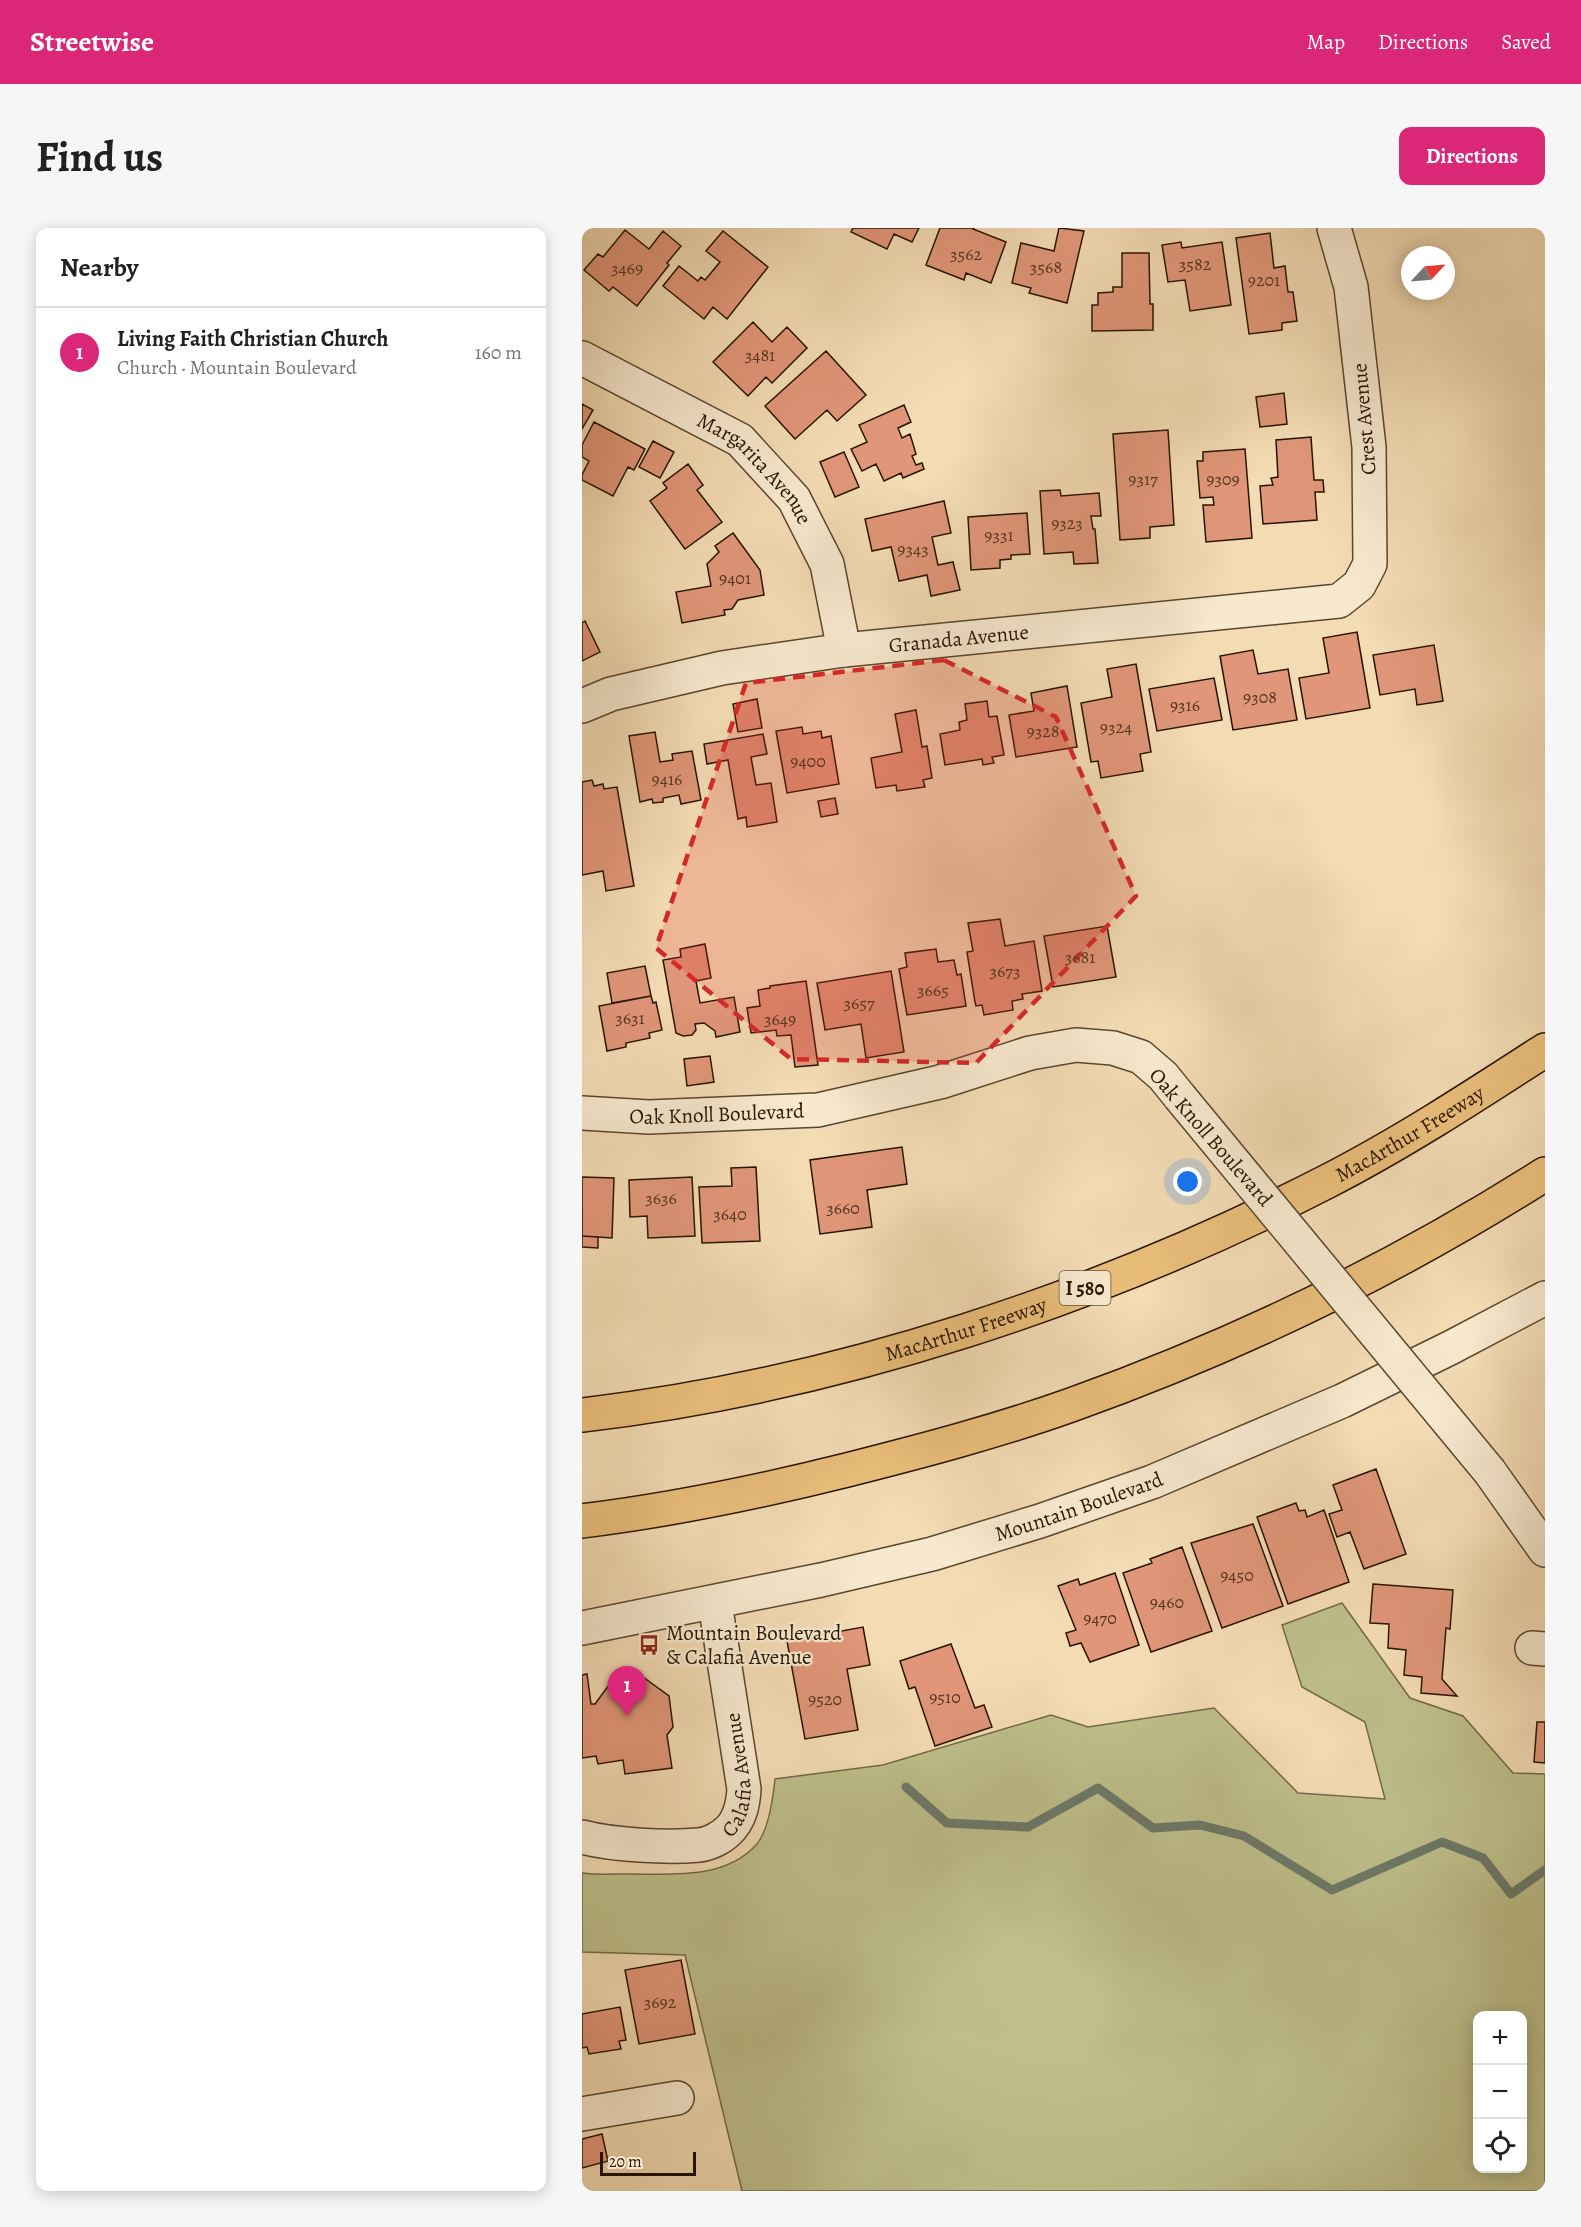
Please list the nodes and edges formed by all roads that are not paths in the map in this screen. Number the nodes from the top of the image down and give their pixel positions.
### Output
1 (1334, 228) edge
2 (582, 358) edge
3 (1340, 601) joint
4 (844, 650) junction
5 (582, 706) edge
6 (1545, 1050) edge
7 (582, 1113) edge
8 (1545, 1173) edge
9 (1545, 1298) edge
10 (582, 1415) edge
11 (582, 1521) edge
12 (1545, 1550) edge
13 (715, 1603) junction
14 (582, 1628) edge
15 (582, 1837) edge
16 (677, 2098) dead end
17 (582, 2114) edge

1 - 3 street, Crest Avenue
2 - 4 street, Margarita Avenue
3 - 4 street, Granada Avenue
4 - 5 street, Granada Avenue
6 - 10 highway, MacArthur Freeway / I 580
7 - 12 street, Oak Knoll Boulevard, bridge
8 - 11 highway
9 - 13 street, Mountain Boulevard
13 - 14 street, Mountain Boulevard
13 - 15 street, Calafia Avenue
16 - 17 street

